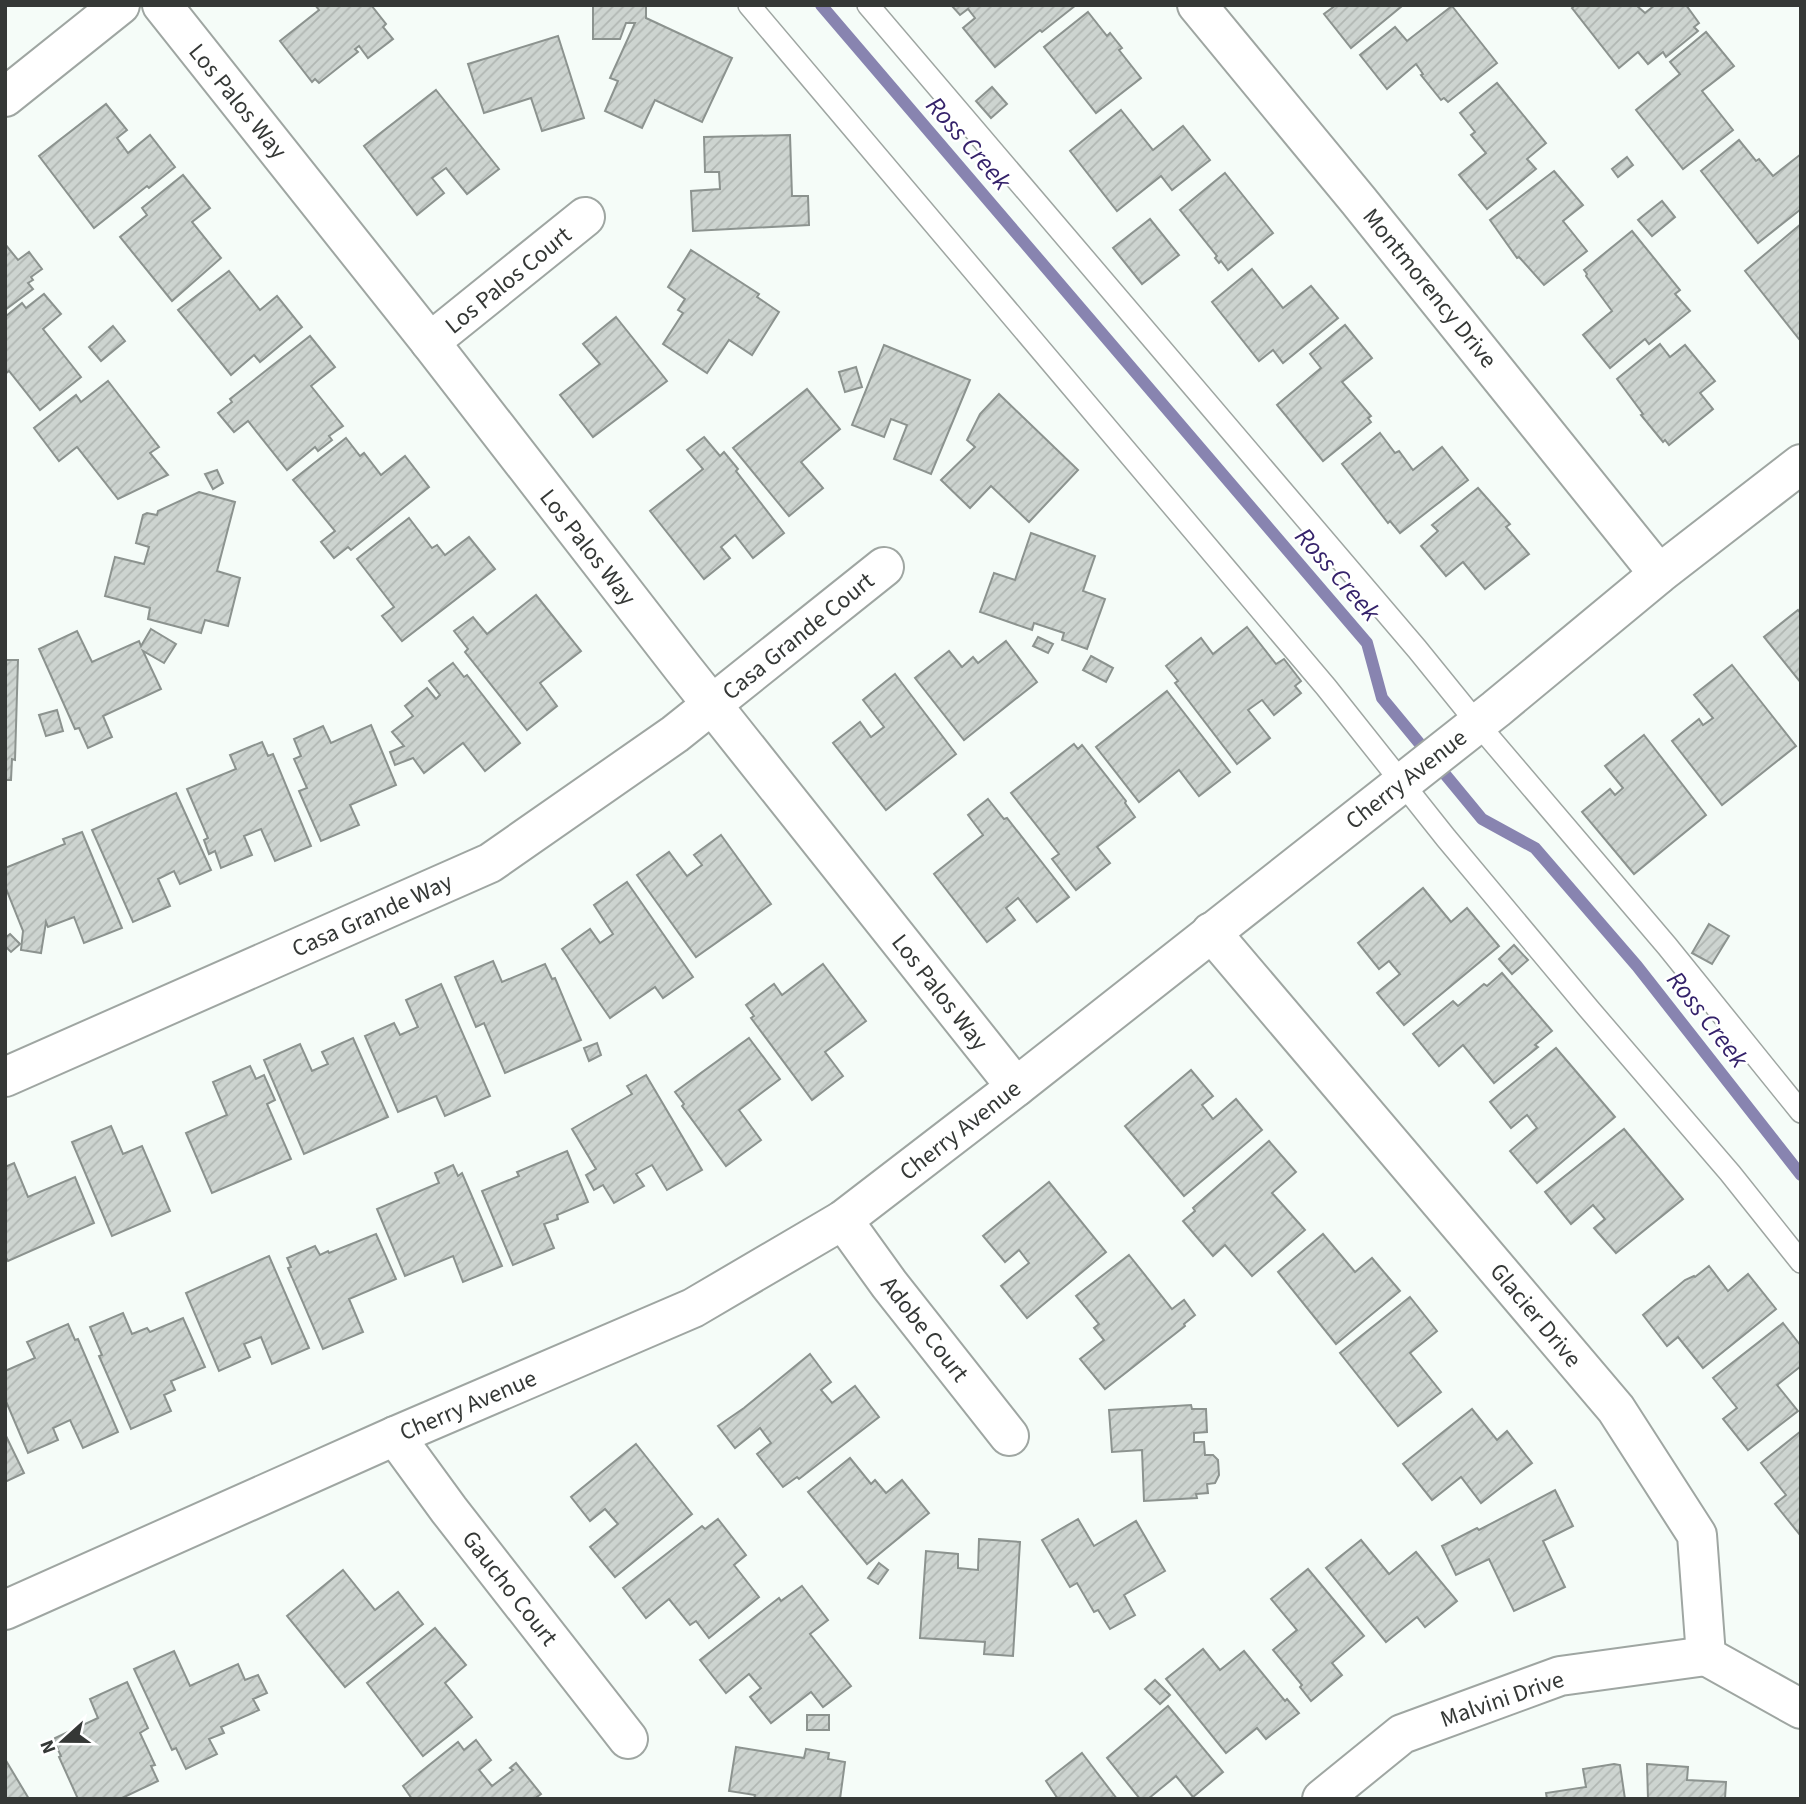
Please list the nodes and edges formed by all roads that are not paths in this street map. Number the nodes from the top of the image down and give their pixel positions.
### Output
1 (120, 5) edge
2 (162, 5) edge
3 (749, 5) edge
4 (868, 5) edge
5 (1197, 5) edge
6 (5, 97) edge
7 (585, 217) dead end
8 (430, 342) junction
9 (1801, 464) edge
10 (884, 566) dead end
11 (1659, 574) junction
12 (712, 705) junction
13 (1463, 733) junction
14 (1407, 778) junction
15 (1211, 932) junction
16 (5, 1077) edge
17 (1016, 1087) junction
18 (1801, 1112) edge
19 (843, 1220) junction
20 (1801, 1262) edge
21 (395, 1436) junction
22 (1009, 1436) dead end
23 (5, 1610) edge
24 (1706, 1656) junction
25 (1801, 1709) edge
26 (628, 1739) dead end
27 (1322, 1799) edge

1 - 6 street
2 - 8 street, Los Palos Way
3 - 14 lane
4 - 13 lane
5 - 11 street, Montmorency Drive
7 - 8 street, Los Palos Court
8 - 12 street, Los Palos Way
9 - 11 street, Cherry Avenue
10 - 12 street, Casa Grande Court
11 - 13 street, Cherry Avenue
12 - 16 street, Casa Grande Way
12 - 17 street, Los Palos Way
13 - 14 street, Cherry Avenue
13 - 18 lane
14 - 15 street, Cherry Avenue
14 - 20 lane
15 - 17 street, Cherry Avenue
15 - 24 street, Glacier Drive
17 - 19 street, Cherry Avenue
19 - 21 street, Cherry Avenue
19 - 22 street, Adobe Court
21 - 23 street, Cherry Avenue
21 - 26 street, Gaucho Court
24 - 25 street
24 - 27 street, Malvini Drive

